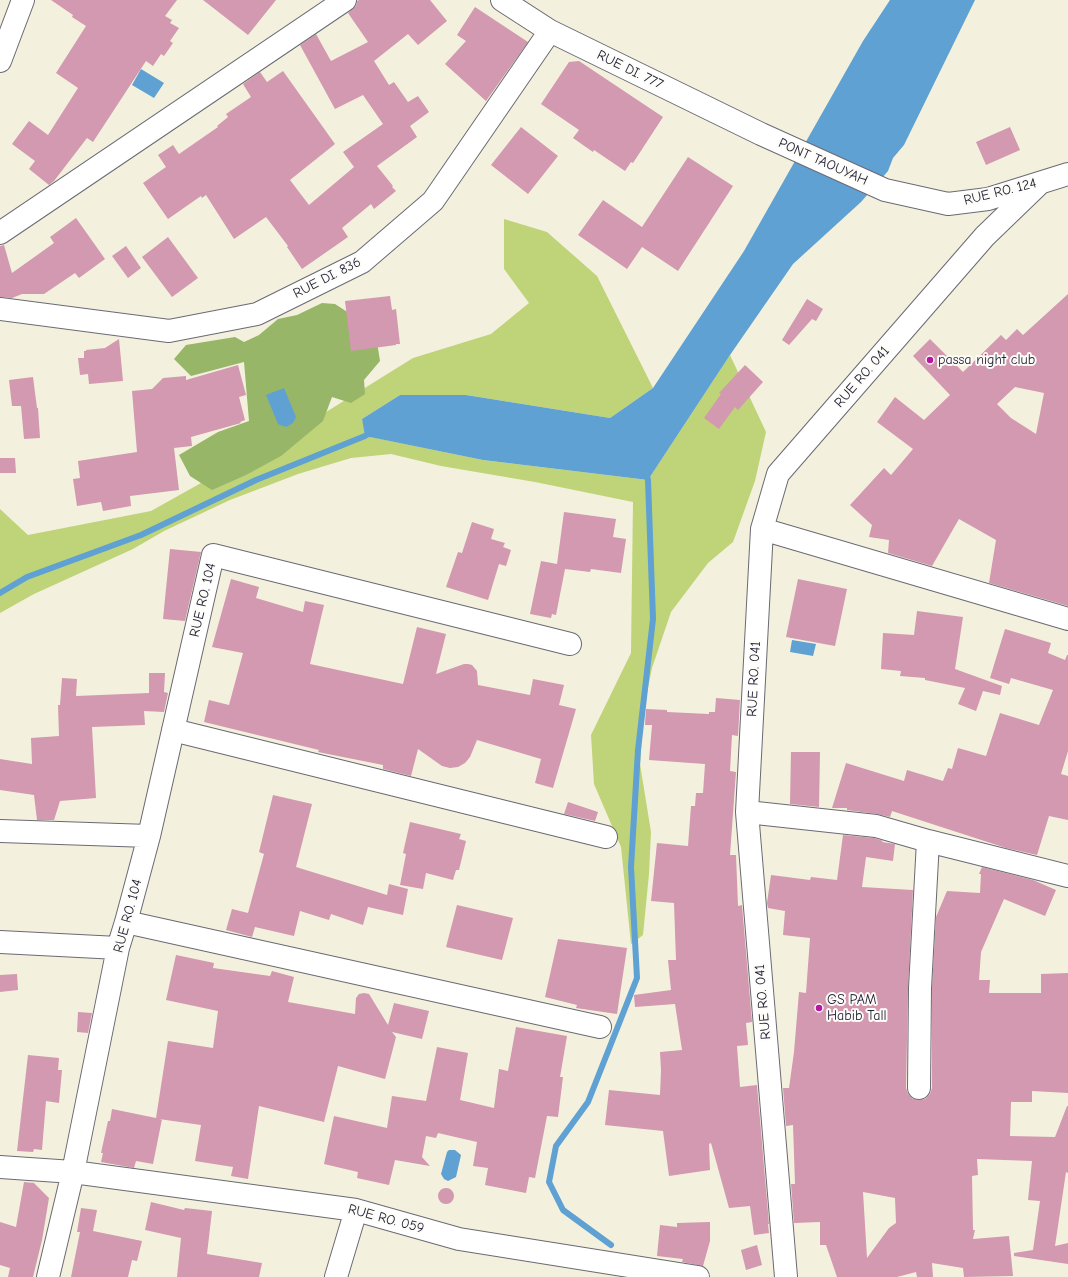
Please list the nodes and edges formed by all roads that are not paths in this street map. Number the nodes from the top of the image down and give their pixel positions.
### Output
1 (23, 0) edge
2 (345, 0) edge
3 (502, 0) edge
4 (550, 31) junction
5 (0, 61) edge
6 (761, 134) joint
7 (1068, 174) edge
8 (1040, 183) junction
9 (885, 190) joint
10 (0, 233) edge
11 (0, 310) edge
12 (762, 529) junction
13 (1068, 619) edge
14 (570, 644) dead end
15 (173, 730) junction
16 (747, 812) junction
17 (0, 831) edge
18 (149, 836) junction
19 (606, 837) dead end
20 (928, 841) junction
21 (1068, 876) edge
22 (126, 922) junction
23 (0, 942) edge
24 (118, 948) junction
25 (600, 1027) dead end
26 (919, 1088) dead end
27 (0, 1167) edge
28 (73, 1172) junction
29 (356, 1210) junction
30 (48, 1277) edge
31 (336, 1277) edge
32 (698, 1277) edge
33 (786, 1277) edge

1 - 5 street
2 - 10 street
3 - 4 street, RUE DI. 777
4 - 6 street, RUE DI. 777
4 - 11 street, RUE DI. 836
6 - 9 street, PONT TAOUYAH
7 - 8 street, RUE RO. 124
8 - 9 street, RUE RO. 124
8 - 12 street, RUE RO. 041
12 - 13 street
12 - 16 street, RUE RO. 041
14 - 15 street, RUE RO. 104
15 - 18 street, RUE RO. 104
15 - 19 street
16 - 20 street
16 - 33 street, RUE RO. 041
17 - 18 street
18 - 22 street, RUE RO. 104
20 - 21 street
20 - 26 street
22 - 24 street, RUE RO. 104
22 - 25 street
23 - 24 street
24 - 28 street, RUE RO. 104
27 - 28 street, RUE RO. 059
28 - 29 street, RUE RO. 059
28 - 30 street, RUE RO. 104
29 - 31 street
29 - 32 street, RUE RO. 059

